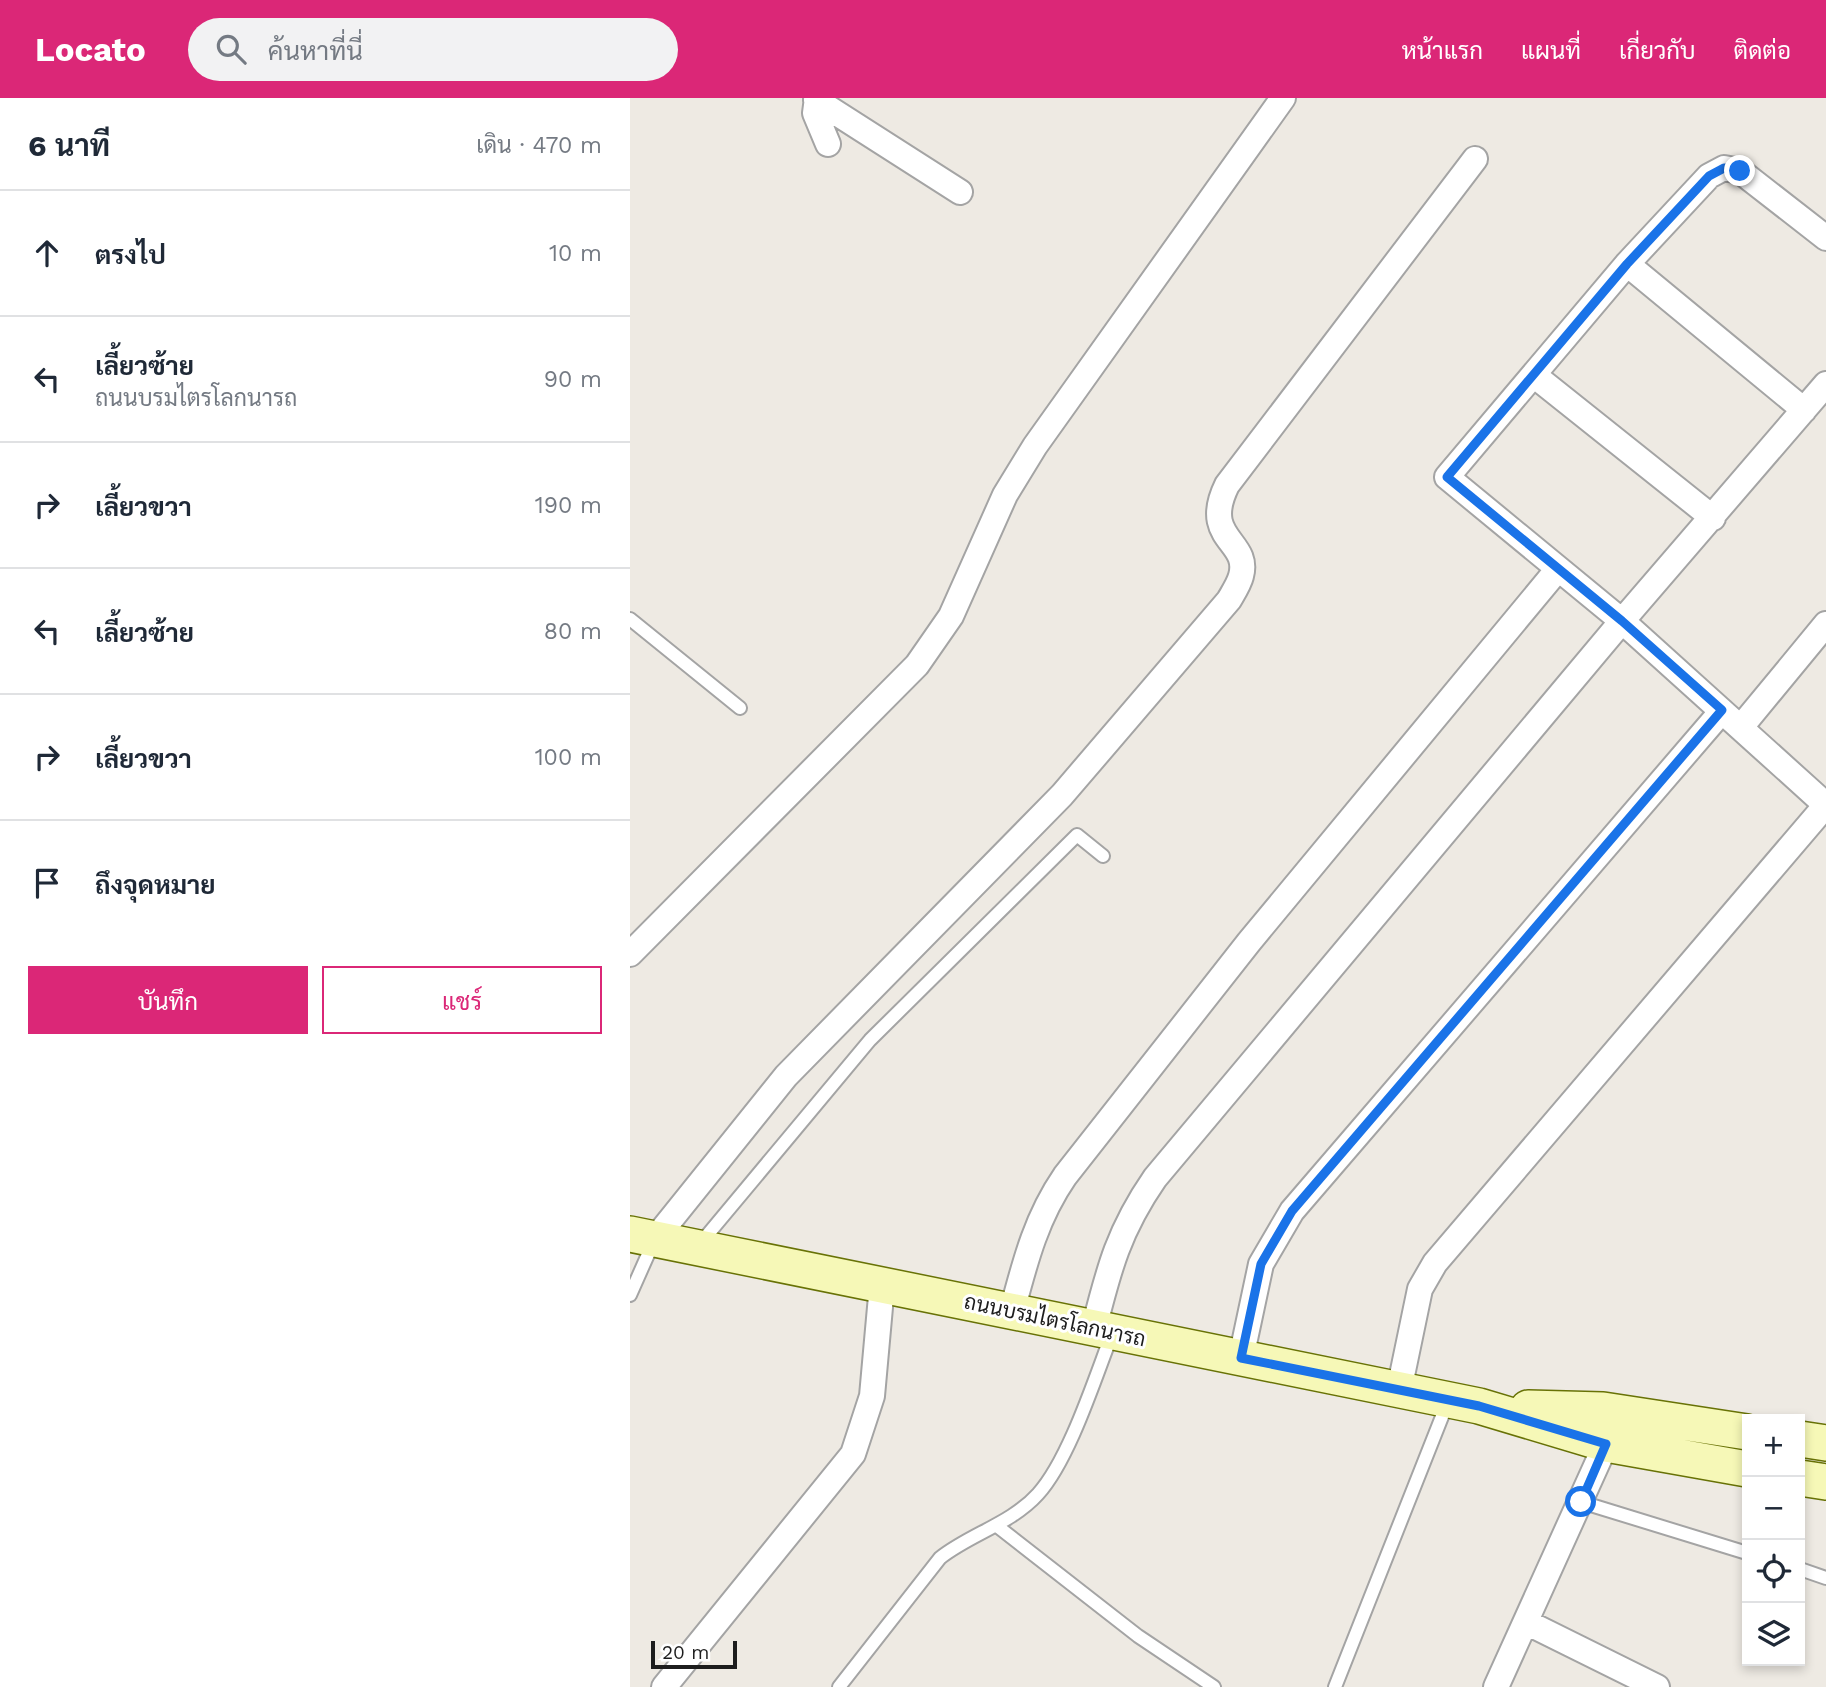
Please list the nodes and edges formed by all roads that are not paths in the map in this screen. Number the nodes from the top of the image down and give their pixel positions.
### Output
1 (1283, 98) edge
2 (816, 99) edge
3 (828, 144) dead end
4 (1475, 159) dead end
5 (960, 192) dead end
6 (1826, 238) edge
7 (1627, 264) junction
8 (1535, 376) junction
9 (1826, 384) edge
10 (1804, 410) junction
11 (1713, 518) junction
12 (1558, 569) junction
13 (630, 619) edge
14 (1622, 621) junction
15 (1826, 624) edge
16 (740, 708) dead end
17 (1722, 710) junction
18 (1741, 727) junction
19 (1826, 805) edge
20 (1103, 856) dead end
21 (630, 954) edge
22 (643, 1236) edge
23 (697, 1248) junction
24 (882, 1285) junction
25 (630, 1295) edge
26 (1012, 1311) junction
27 (1103, 1330) junction
28 (1241, 1358) junction
29 (1399, 1390) junction
30 (1464, 1403) junction
31 (1742, 1431) edge
32 (1805, 1440) edge
33 (1826, 1443) edge
34 (1606, 1444) junction
35 (1742, 1468) edge
36 (1805, 1479) edge
37 (1826, 1482) edge
38 (1581, 1502) junction
39 (997, 1526) junction
40 (1742, 1551) edge
41 (1805, 1571) edge
42 (1826, 1577) edge
43 (1526, 1622) junction
44 (664, 1687) edge
45 (839, 1687) edge
46 (1214, 1687) edge
47 (1335, 1687) edge
48 (1496, 1687) edge
49 (1657, 1687) edge

1 - 21 street
2 - 3 street
2 - 5 street
4 - 22 street
6 - 7 street
7 - 8 street
7 - 10 street
8 - 11 street
8 - 12 street
9 - 10 street
10 - 11 street
11 - 14 street
12 - 14 street
12 - 26 street
13 - 16 lane
14 - 17 street
14 - 27 street
15 - 18 street
17 - 18 street
17 - 28 street
18 - 19 street
19 - 29 street
20 - 23 lane
22 - 23 main road, ถนนบรมไตรโลกนารถ
22 - 25 lane
23 - 24 main road, ถนนบรมไตรโลกนารถ
24 - 26 main road, ถนนบรมไตรโลกนารถ
24 - 44 street
26 - 27 main road, ถนนบรมไตรโลกนารถ
27 - 28 main road, ถนนบรมไตรโลกนารถ
27 - 39 lane
28 - 29 main road, ถนนบรมไตรโลกนารถ
29 - 30 main road, ถนนบรมไตรโลกนารถ
30 - 31 main road, ถนนบรมไตรโลกนารถ
30 - 34 main road, ถนนบรมไตรโลกนารถ
30 - 47 lane
32 - 33 main road
34 - 35 main road, ถนนบรมไตรโลกนารถ
34 - 38 street
36 - 37 main road
38 - 40 lane
38 - 43 street
39 - 45 lane
39 - 46 lane
41 - 42 lane
43 - 48 street
43 - 49 street

